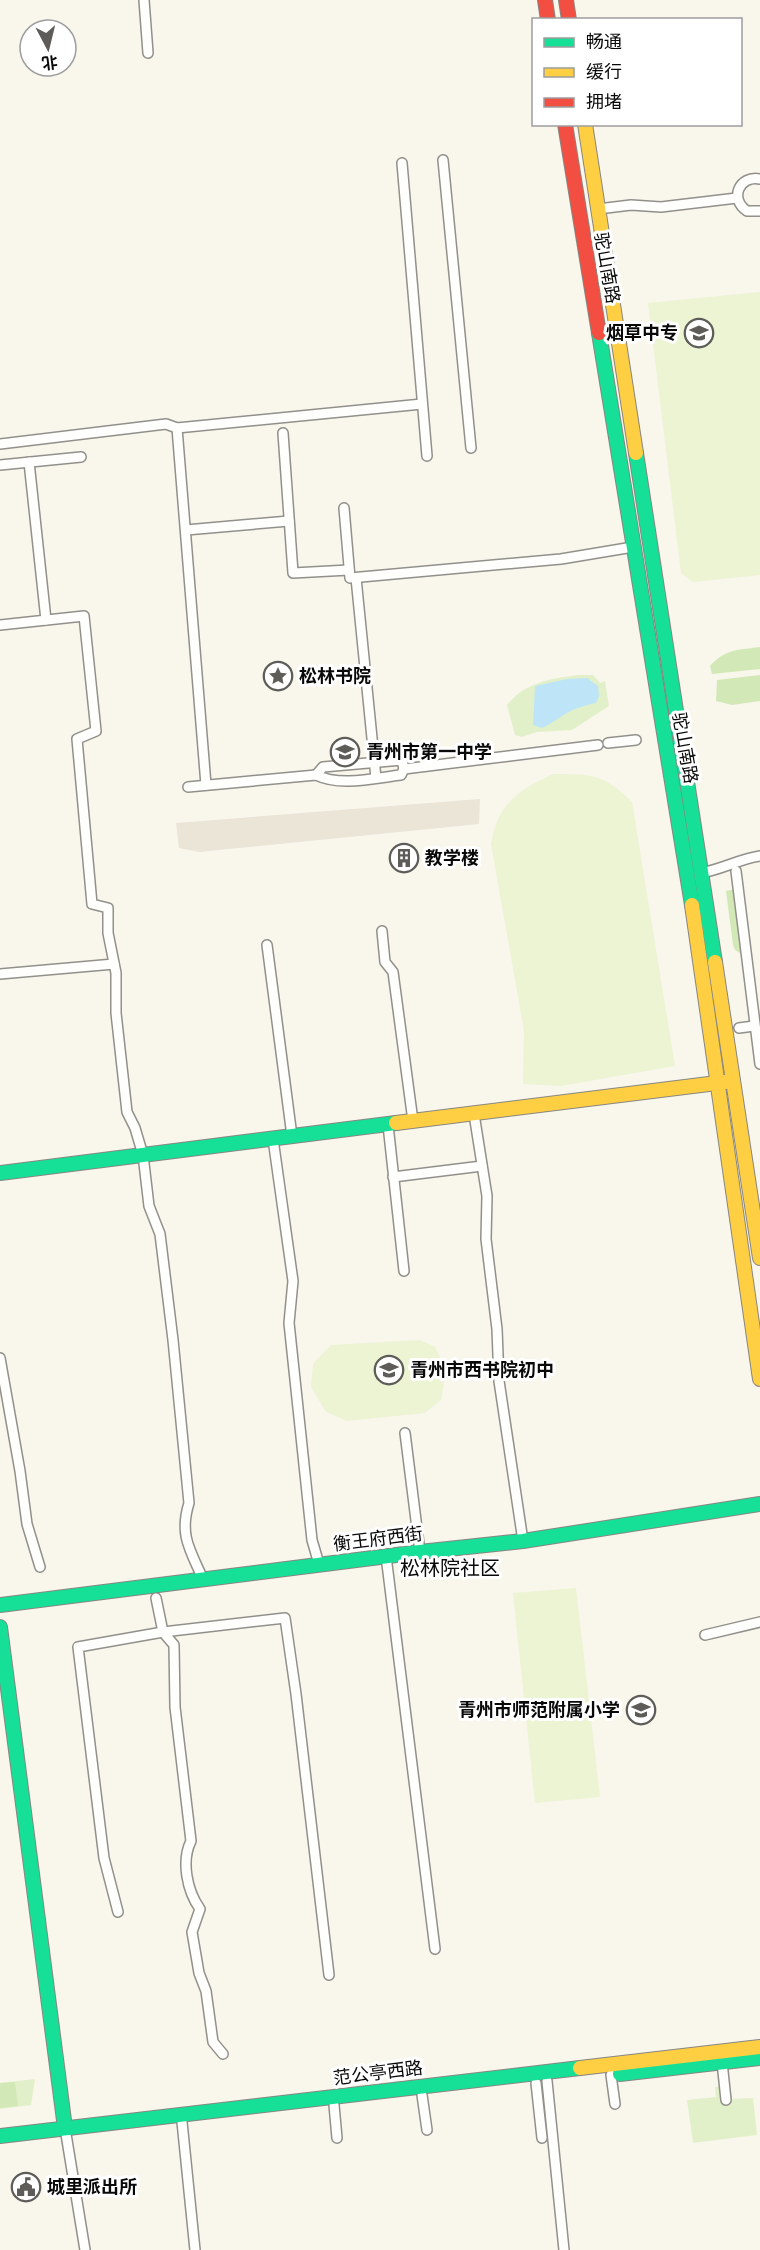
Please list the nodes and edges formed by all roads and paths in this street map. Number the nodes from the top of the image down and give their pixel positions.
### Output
1 (144, 0) edge
2 (545, 0) edge
3 (566, 0) edge
4 (548, 18) edge
5 (569, 18) edge
6 (148, 53) dead end
7 (565, 126) edge
8 (585, 126) edge
9 (443, 160) dead end
10 (402, 163) dead end
11 (760, 178) edge
12 (737, 198) junction
13 (598, 209) junction
14 (760, 212) edge
15 (422, 404) junction
16 (177, 428) junction
17 (283, 433) dead end
18 (0, 444) edge
19 (471, 448) dead end
20 (427, 456) dead end
21 (81, 457) dead end
22 (29, 462) junction
23 (0, 465) edge
24 (344, 508) dead end
25 (289, 522) junction
26 (186, 530) junction
27 (633, 547) junction
28 (350, 570) junction
29 (356, 578) junction
30 (46, 620) junction
31 (0, 625) edge
32 (636, 740) dead end
33 (608, 743) dead end
34 (598, 745) dead end
35 (374, 762) junction
36 (404, 769) junction
37 (316, 775) junction
38 (376, 778) junction
39 (206, 785) junction
40 (189, 787) dead end
41 (760, 856) edge
42 (736, 871) dead end
43 (700, 873) junction
44 (382, 931) dead end
45 (267, 945) dead end
46 (114, 964) junction
47 (0, 974) edge
48 (756, 1010) edge
49 (754, 1026) junction
50 (739, 1028) dead end
51 (758, 1042) edge
52 (760, 1064) edge
53 (726, 1082) junction
54 (474, 1114) junction
55 (413, 1121) junction
56 (388, 1125) junction
57 (292, 1136) junction
58 (273, 1139) junction
59 (143, 1155) junction
60 (482, 1166) junction
61 (0, 1173) edge
62 (393, 1177) junction
63 (756, 1195) edge
64 (735, 1197) junction
65 (760, 1258) edge
66 (404, 1271) dead end
67 (0, 1358) edge
68 (760, 1379) edge
69 (405, 1433) dead end
70 (760, 1504) edge
71 (524, 1541) junction
72 (420, 1552) junction
73 (386, 1556) junction
74 (319, 1564) junction
75 (40, 1567) dead end
76 (203, 1579) junction
77 (156, 1598) dead end
78 (0, 1605) edge
79 (760, 1623) edge
80 (0, 1627) edge
81 (163, 1632) junction
82 (705, 1635) dead end
83 (118, 1911) dead end
84 (435, 1949) dead end
85 (329, 1975) dead end
86 (760, 2047) edge
87 (223, 2054) dead end
88 (760, 2058) edge
89 (722, 2062) junction
90 (611, 2074) junction
91 (542, 2082) junction
92 (422, 2095) junction
93 (726, 2100) dead end
94 (615, 2104) dead end
95 (334, 2105) junction
96 (182, 2122) junction
97 (427, 2130) dead end
98 (66, 2131) junction
99 (0, 2136) edge
100 (337, 2138) dead end
101 (542, 2138) dead end
102 (0, 2143) edge
103 (85, 2250) edge
104 (195, 2250) edge
105 (564, 2250) edge

1 - 6 street
2 - 4 main road
3 - 5 main road
7 - 27 main road, 驼山南路
8 - 13 main road, 驼山南路
9 - 19 street
10 - 15 street
11 - 12 street
12 - 13 street
12 - 14 street
13 - 43 main road, 驼山南路
15 - 16 street
15 - 20 street
16 - 18 street
16 - 26 street
17 - 25 street
21 - 22 street
22 - 23 street
22 - 30 street
24 - 28 street
25 - 26 street
25 - 28 street
26 - 39 street
27 - 29 street
27 - 53 main road, 驼山南路
28 - 29 street
29 - 35 street
30 - 31 street
30 - 46 street
32 - 33 street
34 - 36 street
35 - 36 street
35 - 37 street
35 - 38 street
36 - 38 street
37 - 38 street
37 - 39 street
39 - 40 street
41 - 43 street
42 - 48 street
43 - 53 main road, 驼山南路
44 - 55 street
45 - 57 street
46 - 47 street
46 - 59 street
48 - 49 street
49 - 50 street
49 - 51 street
51 - 52 street
53 - 54 main road
53 - 63 main road, 驼山南路
53 - 64 main road, 驼山南路
54 - 55 main road
54 - 60 street
55 - 56 main road
56 - 57 main road
56 - 62 street
57 - 58 main road
58 - 59 main road
58 - 74 street
59 - 61 main road
59 - 76 street
60 - 62 street
60 - 71 street
62 - 66 street
63 - 64 main road
63 - 65 main road, 驼山南路
64 - 68 main road, 驼山南路
67 - 75 street
69 - 72 street
70 - 71 main road, 衡王府西街
71 - 72 main road, 衡王府西街
72 - 73 main road, 衡王府西街
73 - 74 main road, 衡王府西街
73 - 84 street
74 - 76 main road, 衡王府西街
76 - 78 main road, 衡王府西街
77 - 81 street
79 - 82 street
80 - 98 main road
81 - 83 street
81 - 85 street
81 - 87 street
86 - 98 main road, 范公亭西路
88 - 89 main road, 范公亭西路
89 - 90 main road, 范公亭西路
89 - 93 street
90 - 91 main road, 范公亭西路
90 - 94 street
91 - 92 main road, 范公亭西路
91 - 101 street
91 - 105 street
92 - 95 main road, 范公亭西路
92 - 97 street
95 - 96 main road, 范公亭西路
95 - 100 street
96 - 98 main road, 范公亭西路
96 - 104 street
98 - 99 main road, 范公亭西路
98 - 102 main road, 范公亭西路
98 - 103 street

